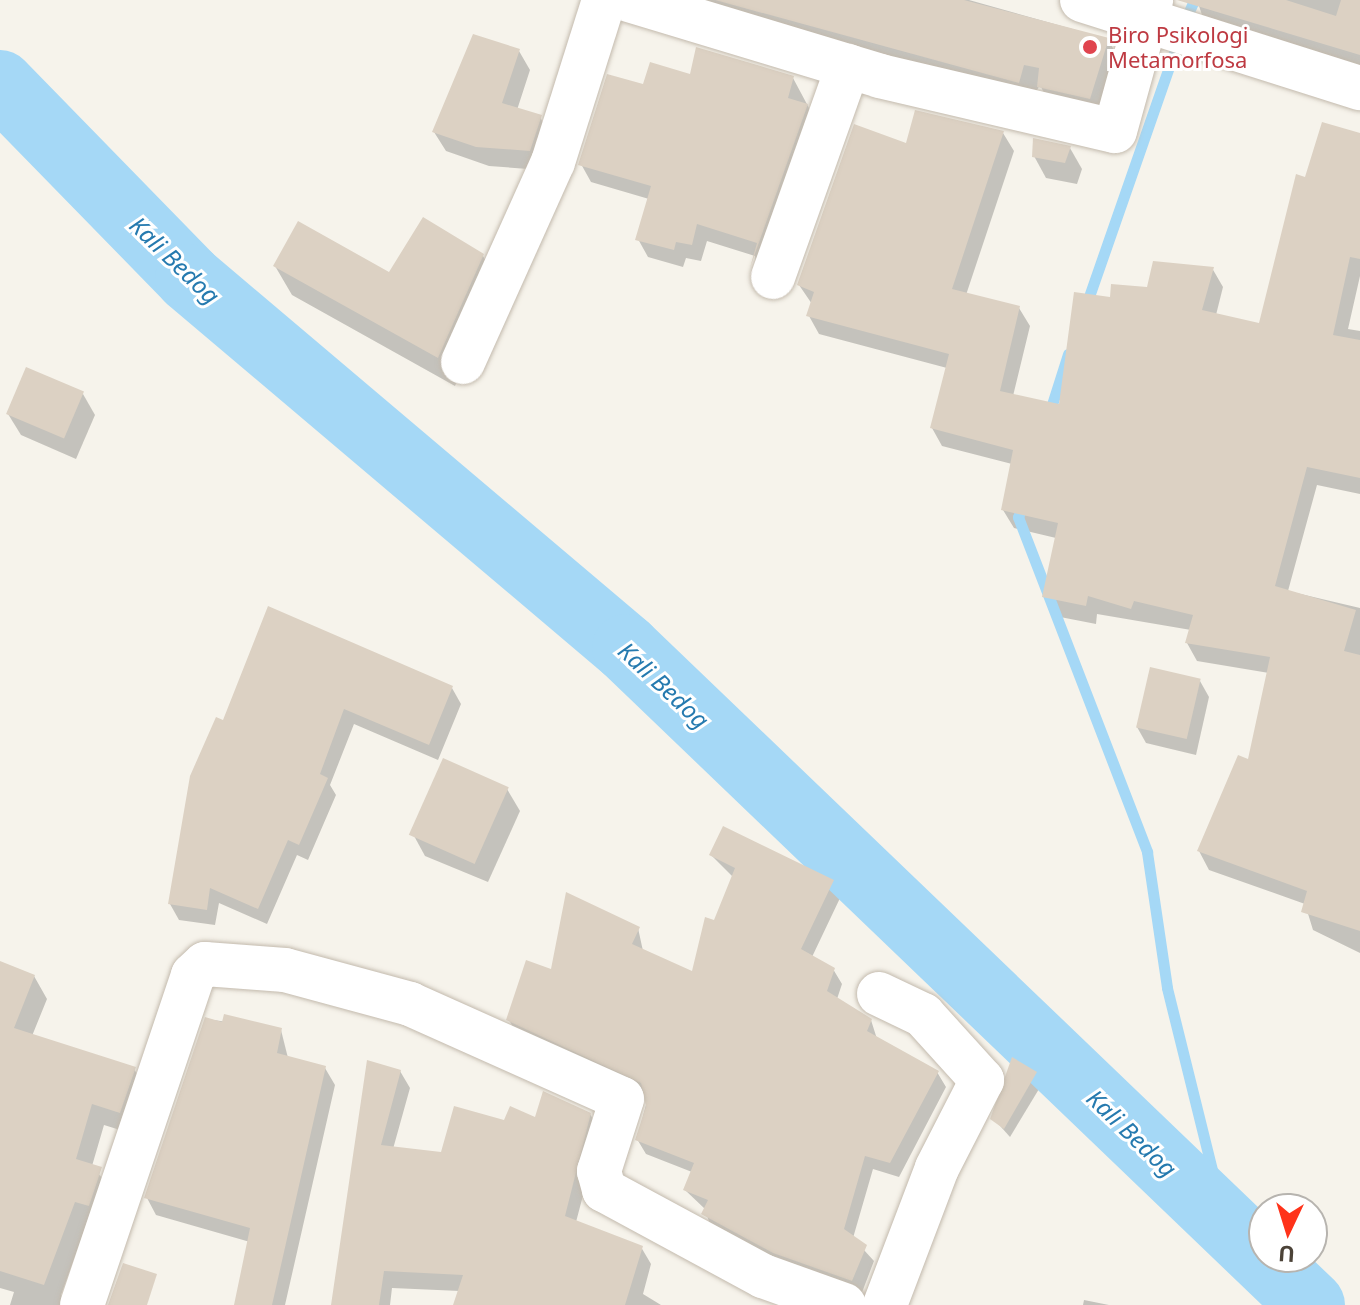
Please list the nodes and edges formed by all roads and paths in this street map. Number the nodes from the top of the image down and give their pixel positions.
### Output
1 (604, 0) edge
2 (629, 0) edge
3 (1082, 0) edge
4 (1156, 16) edge
5 (848, 66) junction
6 (1360, 88) edge
7 (773, 277) dead end
8 (463, 362) dead end
9 (879, 994) dead end
10 (82, 1305) edge
11 (844, 1305) edge
12 (885, 1305) edge

1 - 8 street
2 - 5 street
3 - 4 street
4 - 5 street
4 - 6 street
5 - 7 street
9 - 12 street
10 - 11 street

